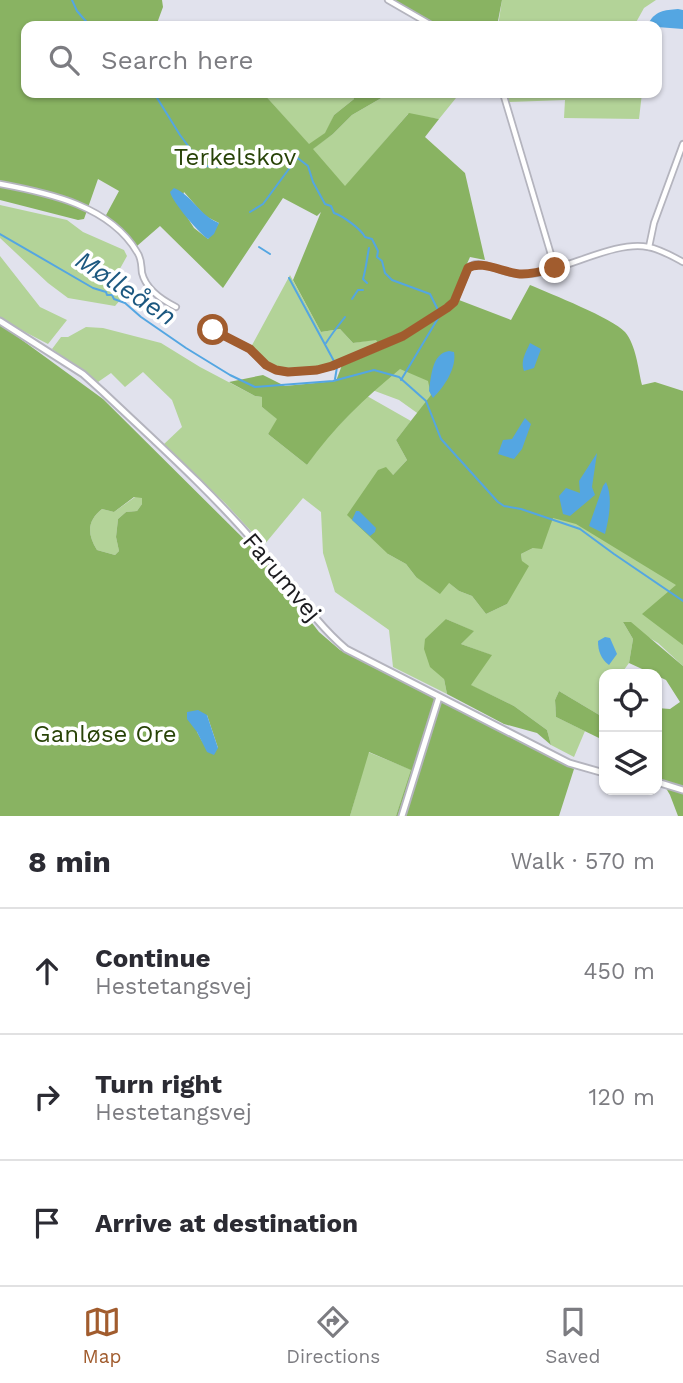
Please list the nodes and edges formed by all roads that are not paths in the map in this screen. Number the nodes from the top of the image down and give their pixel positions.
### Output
1 (388, 0) edge
2 (424, 21) edge
3 (504, 98) edge
4 (683, 144) edge
5 (0, 184) edge
6 (649, 247) junction
7 (683, 262) edge
8 (555, 268) junction
9 (176, 307) dead end
10 (0, 321) edge
11 (213, 330) dead end
12 (439, 697) junction
13 (599, 772) edge
14 (662, 784) edge
15 (683, 790) edge
16 (402, 816) edge

1 - 2 street
3 - 8 street
4 - 6 street
5 - 9 street
6 - 7 street
6 - 8 street
8 - 11 street
10 - 12 street, Farumvej
12 - 13 street, Farumvej
12 - 16 street
14 - 15 street

